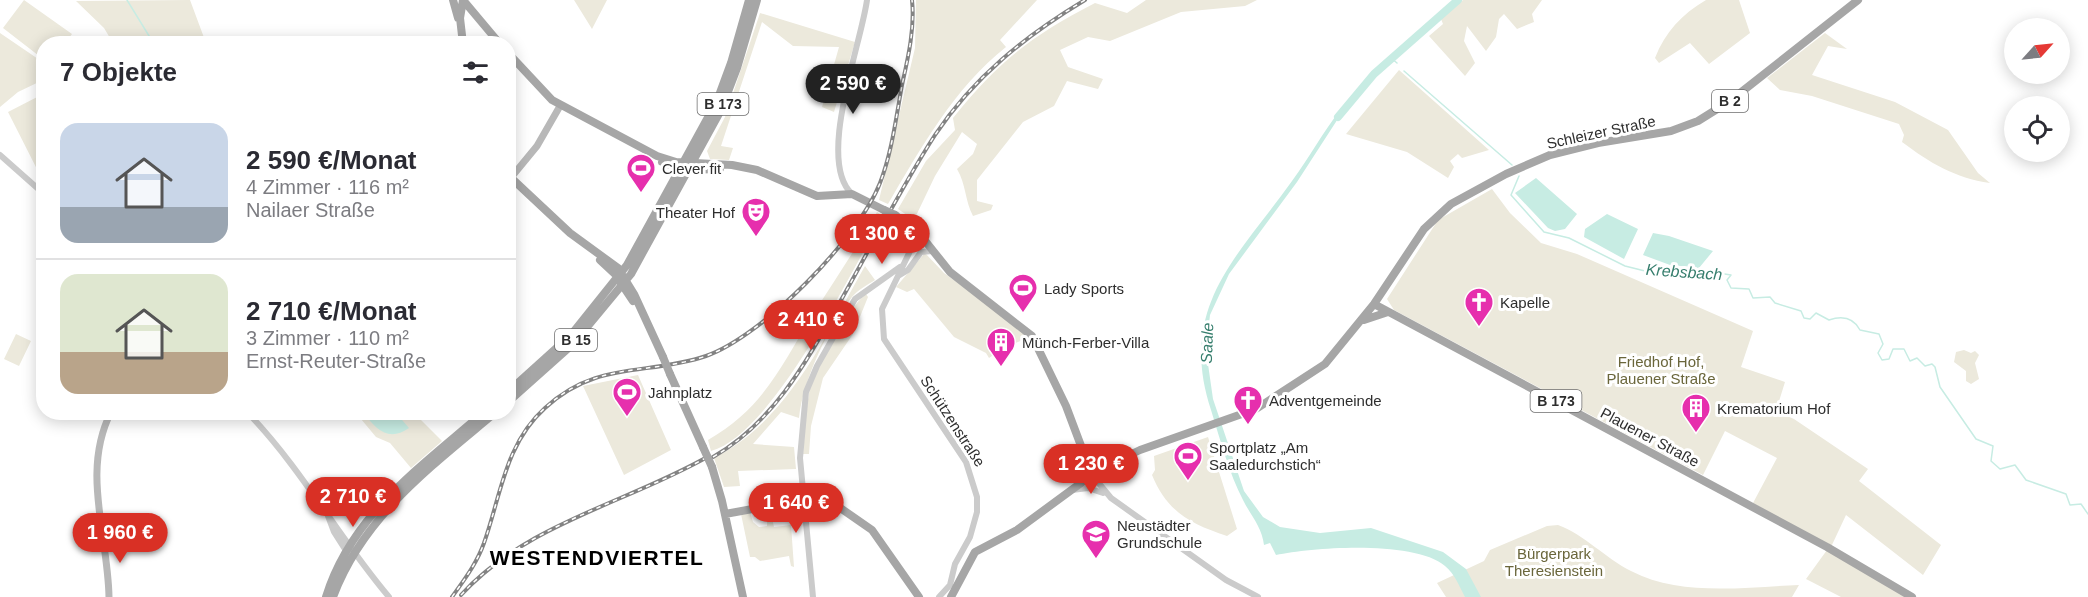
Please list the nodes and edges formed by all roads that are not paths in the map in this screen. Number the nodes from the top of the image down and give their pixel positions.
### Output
1 (453, 0) edge
2 (463, 0) edge
3 (749, 0) edge
4 (757, 0) edge
5 (867, 0) edge
6 (1857, 0) edge
7 (461, 36) edge
8 (462, 36) edge
9 (493, 36) edge
10 (516, 62) edge
11 (560, 106) junction
12 (0, 155) edge
13 (686, 167) junction
14 (516, 170) edge
15 (516, 184) edge
16 (36, 187) edge
17 (852, 194) junction
18 (905, 222) junction
19 (932, 251) junction
20 (905, 262) junction
21 (897, 276) junction
22 (623, 279) junction
23 (1374, 304) junction
24 (1388, 312) junction
25 (1362, 320) junction
26 (516, 385) edge
27 (516, 395) edge
28 (108, 420) edge
29 (254, 420) edge
30 (475, 420) edge
31 (487, 420) edge
32 (1092, 475) junction
33 (1069, 491) junction
34 (804, 498) junction
35 (1111, 498) junction
36 (725, 514) junction
37 (350, 552) junction
38 (109, 597) edge
39 (326, 597) edge
40 (333, 597) edge
41 (389, 597) edge
42 (742, 597) edge
43 (813, 597) edge
44 (919, 597) edge
45 (939, 597) edge
46 (951, 597) edge
47 (1258, 597) edge
48 (1912, 597) edge

1 - 7 main road
2 - 8 main road
2 - 9 main road
3 - 13 main road, B 173
4 - 13 main road, B 173
5 - 17 street
6 - 23 main road, Schleizer Straße / B 2
10 - 11 main road
11 - 13 main road
11 - 14 main road
12 - 16 street
13 - 17 main road
13 - 22 main road, B 173
15 - 22 main road
17 - 18 main road, bridge
18 - 19 main road
18 - 20 street, Schützenstraße
19 - 21 street, Schützenstraße
19 - 32 main road
20 - 21 street, Schützenstraße
20 - 34 street
21 - 45 street, Schützenstraße
22 - 26 main road, B 15
22 - 27 main road, B 15
22 - 36 main road, bridge
23 - 24 main road, Plauener Straße / B 173
23 - 25 main road, Schleizer Straße / B 2
24 - 25 main road
24 - 48 main road, Plauener Straße / B 173
25 - 32 main road, Schleizer Straße / B 2
28 - 38 main road
29 - 37 street
30 - 37 main road
31 - 37 main road
32 - 33 main road, B 2
32 - 35 street
33 - 35 street
33 - 46 main road, B 2
34 - 36 main road
34 - 43 street
34 - 44 main road
35 - 47 street
36 - 42 main road
37 - 39 main road
37 - 40 main road
37 - 41 street

